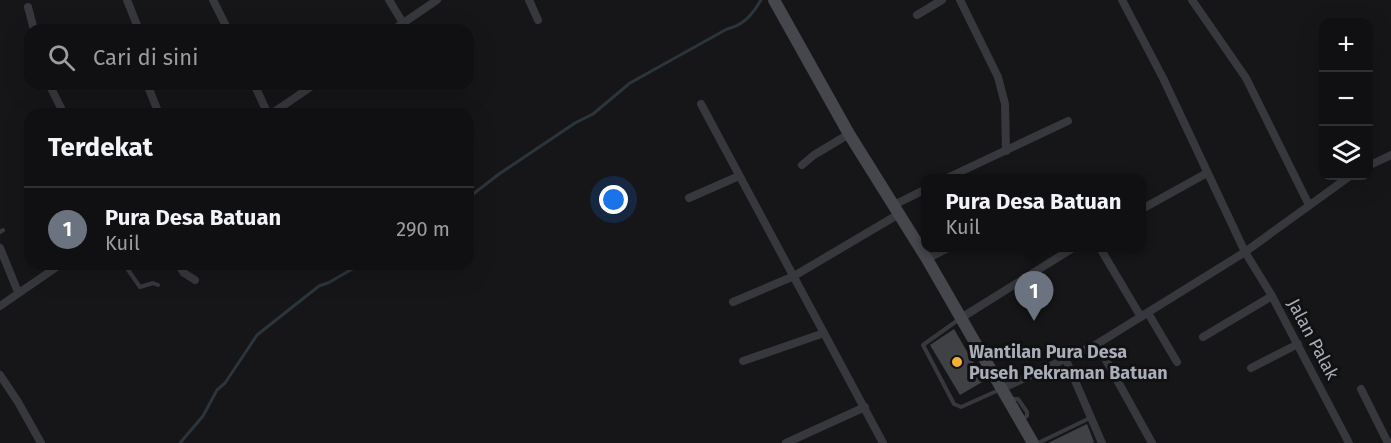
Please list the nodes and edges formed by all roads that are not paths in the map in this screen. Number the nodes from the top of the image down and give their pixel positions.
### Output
1 (127, 0) edge
2 (213, 0) edge
3 (389, 0) edge
4 (437, 0) edge
5 (529, 0) edge
6 (774, 0) edge
7 (942, 0) edge
8 (960, 0) edge
9 (1122, 0) edge
10 (1192, 0) edge
11 (28, 7) dead end
12 (917, 15) dead end
13 (538, 20) dead end
14 (403, 23) joint
15 (32, 24) edge
16 (137, 24) edge
17 (225, 24) edge
18 (53, 90) edge
19 (149, 90) edge
20 (257, 90) edge
21 (306, 90) edge
22 (701, 104) dead end
23 (61, 108) edge
24 (157, 108) edge
25 (267, 108) edge
26 (279, 108) edge
27 (1068, 121) dead end
28 (849, 134) junction
29 (1006, 151) junction
30 (1391, 155) edge
31 (1373, 164) edge
32 (802, 165) dead end
33 (1207, 173) junction
34 (966, 174) edge
35 (739, 176) junction
36 (1344, 180) edge
37 (921, 192) edge
38 (689, 198) dead end
39 (1309, 205) junction
40 (1146, 207) edge
41 (896, 209) junction
42 (0, 249) edge
43 (921, 249) edge
44 (923, 252) edge
45 (940, 252) edge
46 (1067, 252) edge
47 (1103, 252) edge
48 (1245, 252) junction
49 (927, 259) junction
50 (52, 270) edge
51 (128, 270) edge
52 (182, 270) edge
53 (794, 276) junction
54 (195, 280) dead end
55 (158, 285) dead end
56 (18, 292) junction
57 (1272, 296) junction
58 (733, 302) dead end
59 (0, 306) edge
60 (1144, 315) junction
61 (961, 318) junction
62 (824, 333) junction
63 (1203, 337) dead end
64 (1097, 344) junction
65 (1298, 344) junction
66 (1066, 360) junction
67 (743, 361) dead end
68 (1177, 362) dead end
69 (1251, 368) dead end
70 (0, 375) edge
71 (1001, 389) junction
72 (1361, 389) dead end
73 (865, 407) junction
74 (1091, 418) junction
75 (41, 443) edge
76 (786, 443) edge
77 (883, 443) edge
78 (1033, 443) edge
79 (1038, 443) edge
80 (1102, 443) edge
81 (1152, 443) edge
82 (1349, 443) edge
83 (1388, 443) edge

1 - 16 street
2 - 17 street
3 - 14 street
4 - 14 street
5 - 13 street
6 - 28 main road
7 - 12 street
8 - 29 street
9 - 33 street, Jalan Palak
10 - 39 street
11 - 15 street
18 - 23 street
19 - 24 street
20 - 25 street
21 - 26 street
22 - 35 street
27 - 29 street
28 - 32 street
28 - 41 main road
29 - 34 street
30 - 31 street
33 - 40 street
33 - 48 street, Jalan Palak
35 - 38 street
35 - 53 street
36 - 39 street
37 - 41 street
39 - 48 street
41 - 43 main road
41 - 53 street
42 - 56 street
44 - 49 main road
45 - 49 street
46 - 61 street
47 - 60 street
48 - 57 street, Jalan Palak
48 - 60 street
49 - 61 main road
50 - 56 street
51 - 55 lane
52 - 54 street
53 - 58 street
53 - 62 street
56 - 59 street
57 - 63 street
57 - 65 street, Jalan Palak
60 - 64 street
60 - 68 street
61 - 71 main road
61 - 71 lane
62 - 67 street
62 - 73 street
64 - 66 street
64 - 81 street
65 - 69 street
65 - 82 street, Jalan Palak
66 - 71 street
66 - 74 street
70 - 75 street
71 - 78 main road
72 - 83 street
73 - 76 street
73 - 77 street
74 - 79 lane
74 - 80 street

